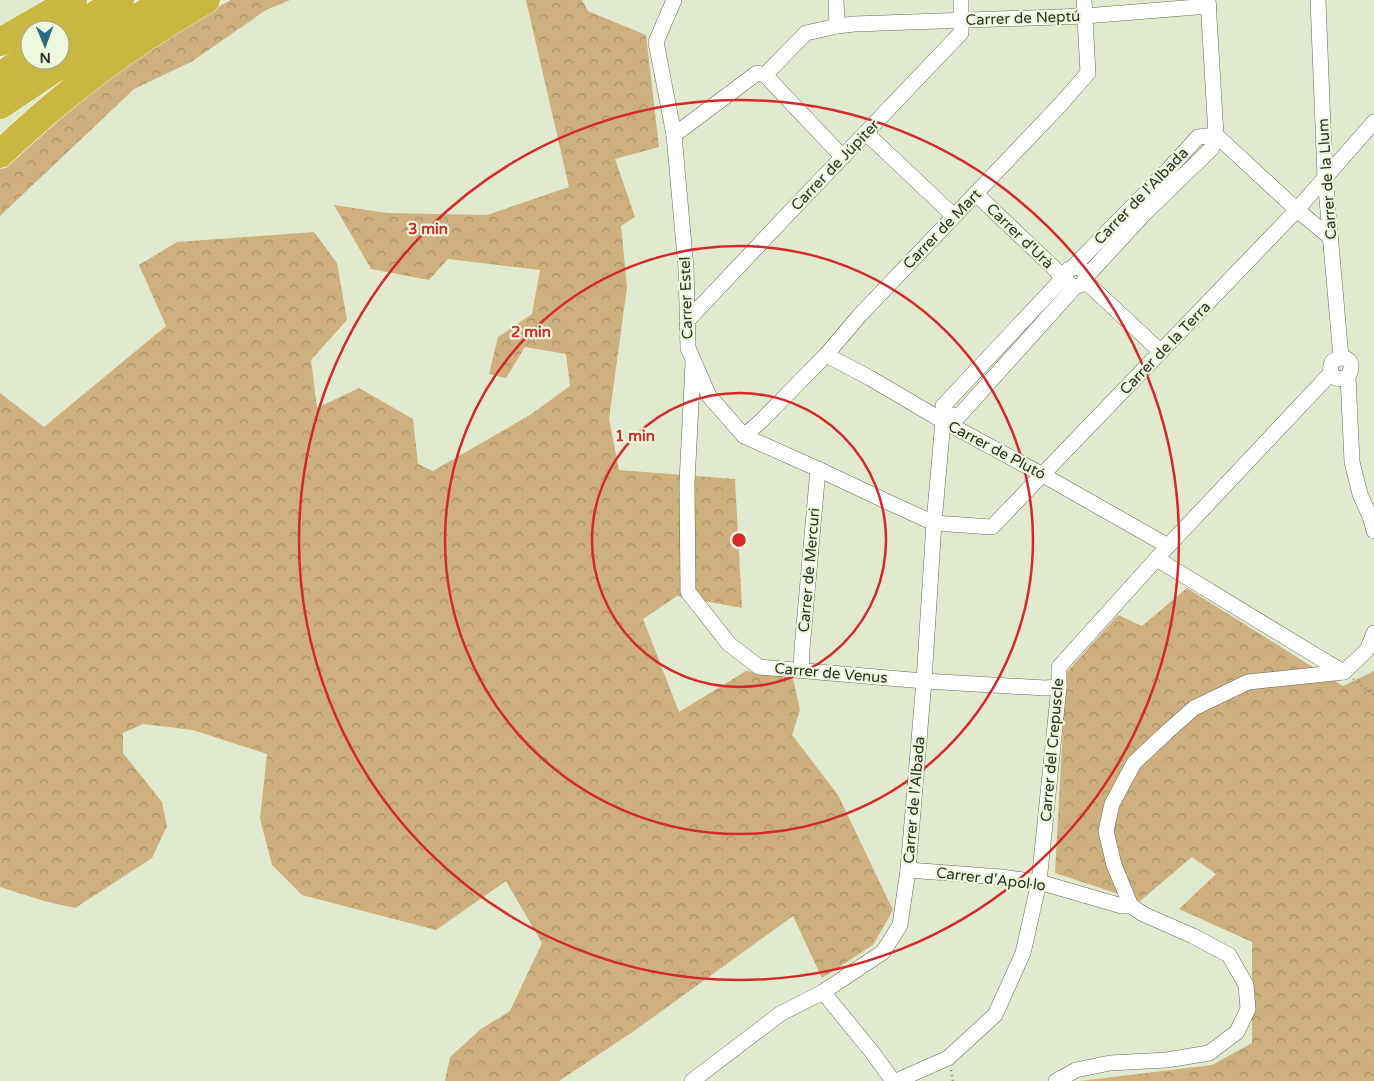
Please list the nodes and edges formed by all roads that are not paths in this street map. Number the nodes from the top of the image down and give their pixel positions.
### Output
1 (73, 0) edge
2 (120, 0) edge
3 (167, 0) edge
4 (206, 0) edge
5 (674, 0) edge
6 (836, 0) edge
7 (961, 0) edge
8 (1084, 0) edge
9 (1318, 0) edge
10 (1208, 3) edge
11 (1085, 16) junction
12 (962, 20) junction
13 (837, 26) junction
14 (70, 30) edge
15 (0, 42) edge
16 (20, 63) edge
17 (765, 75) junction
18 (0, 76) edge
19 (0, 105) edge
20 (1374, 122) edge
21 (866, 133) junction
22 (674, 134) junction
23 (1216, 135) junction
24 (0, 154) edge
25 (844, 156) junction
26 (1325, 177) junction
27 (976, 194) junction
28 (1296, 210) junction
29 (954, 216) junction
30 (1330, 237) junction
31 (1074, 278) junction
32 (687, 321) junction
33 (1161, 352) junction
34 (826, 355) junction
35 (1341, 358) junction
36 (694, 361) junction
37 (1331, 372) junction
38 (1348, 376) junction
39 (946, 418) junction
40 (744, 436) junction
41 (818, 469) junction
42 (1043, 475) junction
43 (934, 523) junction
44 (1374, 531) edge
45 (1168, 546) junction
46 (1157, 558) junction
47 (1374, 633) edge
48 (801, 671) junction
49 (1344, 672) junction
50 (924, 681) junction
51 (1059, 687) junction
52 (908, 870) junction
53 (1039, 882) junction
54 (1131, 906) junction
55 (823, 992) junction
56 (692, 1081) edge
57 (894, 1081) edge
58 (1056, 1081) edge

1 - 15 highway
2 - 14 highway
3 - 19 highway
4 - 24 highway
5 - 22 street, Carrer Estel
6 - 13 street
7 - 12 street, Carrer de Júpiter
8 - 11 street, Carrer de Mart
9 - 26 street, Carrer de la Llum
10 - 11 street, Carrer de Neptú
10 - 23 street
11 - 12 street, Carrer de Neptú
11 - 27 street, Carrer de Mart
12 - 13 street, Carrer de Neptú
12 - 21 street, Carrer de Júpiter
13 - 17 street, Carrer de Neptú
16 - 18 highway
17 - 22 street
17 - 25 street
20 - 26 street, Carrer de la Terra
21 - 25 street, Carrer de Júpiter
21 - 29 street
22 - 32 street, Carrer Estel
23 - 28 street
23 - 31 street, Carrer de l'Albada
25 - 32 street, Carrer de Júpiter
26 - 28 street, Carrer de la Terra
26 - 30 street, Carrer de la Llum
27 - 29 street, Carrer de Mart
27 - 31 street, Carrer d'Urà
28 - 30 street
28 - 33 street, Carrer de la Terra
29 - 34 street, Carrer de Mart
30 - 35 street, Carrer de la Llum
31 - 33 street, Carrer d'Urà
31 - 39 street, Carrer de l'Albada
32 - 36 street, Carrer Estel
33 - 42 street, Carrer de la Terra
34 - 39 street, Carrer de Plutó
34 - 40 street, Carrer de Mart
35 - 37 street
35 - 38 street
36 - 40 street, Carrer Estel
36 - 48 street, Carrer de Venus
37 - 38 street
37 - 45 street, Carrer del Crepuscle
38 - 44 street
39 - 42 street, Carrer de Plutó
39 - 43 street, Carrer de l'Albada
40 - 41 street, Carrer Estel
41 - 43 street, Carrer Estel
41 - 48 street, Carrer de Mercuri
42 - 43 street, Carrer de la Terra
42 - 45 street, Carrer de Plutó
43 - 50 street, Carrer de l'Albada
45 - 46 street, Carrer del Crepuscle
46 - 49 street
46 - 51 street, Carrer del Crepuscle
47 - 49 street
48 - 50 street, Carrer de Venus
49 - 54 street
50 - 51 street, Carrer de Venus
50 - 52 street, Carrer de l'Albada
51 - 53 street, Carrer del Crepuscle
52 - 53 street, Carrer d'Apol·lo
52 - 55 street, Carrer de l'Albada
53 - 54 street, Carrer d'Apol·lo
53 - 57 street, Carrer del Crepuscle
54 - 58 street, Carrer d'Apol·lo
55 - 56 street, Carrer de l'Albada
55 - 57 street

